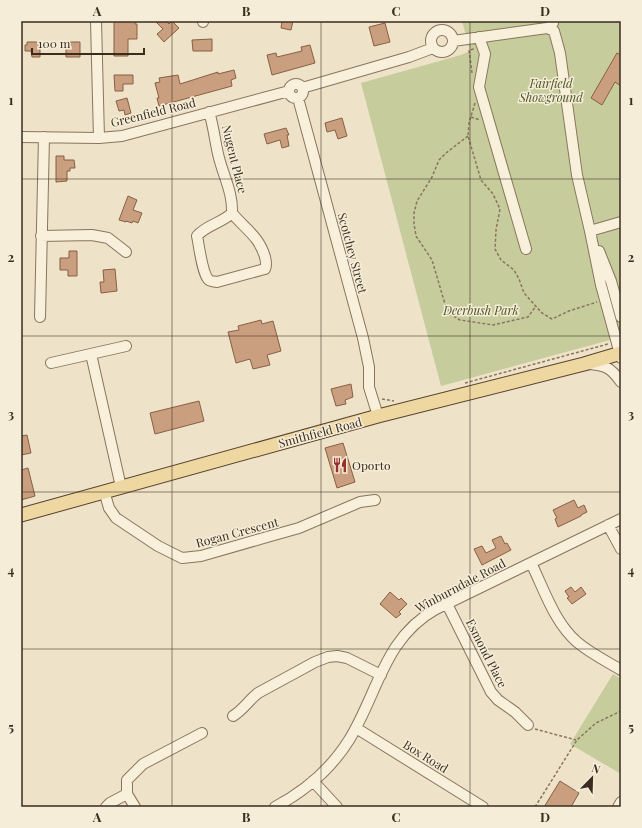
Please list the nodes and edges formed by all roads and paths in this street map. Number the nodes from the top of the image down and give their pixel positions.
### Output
1 (96, 21) edge
2 (553, 24) edge
3 (444, 25) edge
4 (478, 37) junction
5 (453, 41) junction
6 (433, 48) junction
7 (302, 88) junction
8 (289, 91) junction
9 (298, 98) junction
10 (209, 112) junction
11 (468, 136) dead end
12 (21, 137) edge
13 (44, 137) junction
14 (99, 138) junction
15 (232, 213) junction
16 (621, 222) edge
17 (590, 231) junction
18 (41, 236) junction
19 (526, 249) dead end
20 (126, 252) dead end
21 (616, 296) junction
22 (536, 306) dead end
23 (621, 307) edge
24 (40, 317) dead end
25 (621, 317) edge
26 (611, 341) dead end
27 (126, 346) dead end
28 (91, 354) junction
29 (621, 355) edge
30 (51, 363) dead end
31 (584, 364) junction
32 (621, 382) edge
33 (460, 384) dead end
34 (378, 400) dead end
35 (399, 401) dead end
36 (378, 416) junction
37 (121, 487) junction
38 (104, 492) junction
39 (375, 500) dead end
40 (21, 515) edge
41 (621, 519) edge
42 (608, 525) junction
43 (621, 549) edge
44 (531, 562) junction
45 (448, 604) junction
46 (621, 670) edge
47 (381, 675) junction
48 (621, 712) edge
49 (233, 716) dead end
50 (528, 725) joint
51 (356, 728) junction
52 (202, 733) dead end
53 (577, 740) junction
54 (313, 781) junction
55 (127, 794) junction
56 (621, 802) edge
57 (106, 807) edge
58 (135, 807) edge
59 (275, 807) edge
60 (337, 807) edge
61 (483, 807) edge
62 (535, 807) edge
63 (618, 807) edge

1 - 14 street
2 - 4 street
2 - 17 street
3 - 5 street
3 - 6 street
4 - 5 street
4 - 19 street
5 - 6 street
6 - 7 street
7 - 8 street
7 - 9 street
8 - 9 street
8 - 10 street, Greenfield Road
9 - 36 street, Scotchey Street
10 - 14 street, Greenfield Road
10 - 15 street, Nugent Place
11 - 22 path
12 - 13 street, Greenfield Road
13 - 14 street, Greenfield Road
13 - 18 street
15 - 15 street
16 - 17 street
17 - 21 street
17 - 29 street
18 - 20 street
18 - 24 street
21 - 23 street
21 - 25 street
26 - 33 path
27 - 28 street
28 - 30 street
28 - 37 street
29 - 31 main road, Smithfield Road
31 - 32 street
31 - 36 main road, Smithfield Road
34 - 35 path
36 - 37 main road, Smithfield Road
37 - 38 main road, Smithfield Road
38 - 39 street, Rogan Crescent
38 - 40 main road, Smithfield Road
41 - 42 street, Winburndale Road
42 - 43 street
42 - 44 street, Winburndale Road
44 - 45 street, Winburndale Road
44 - 46 street
45 - 47 street, Winburndale Road
45 - 50 street, Esmond Place
47 - 49 street
47 - 51 street, Winburndale Road
48 - 53 path
50 - 53 path
51 - 54 street, Winburndale Road
51 - 61 street, Box Road
52 - 55 street
53 - 62 path
54 - 59 street, Winburndale Road
54 - 60 street
55 - 57 street
55 - 58 street
56 - 63 street

